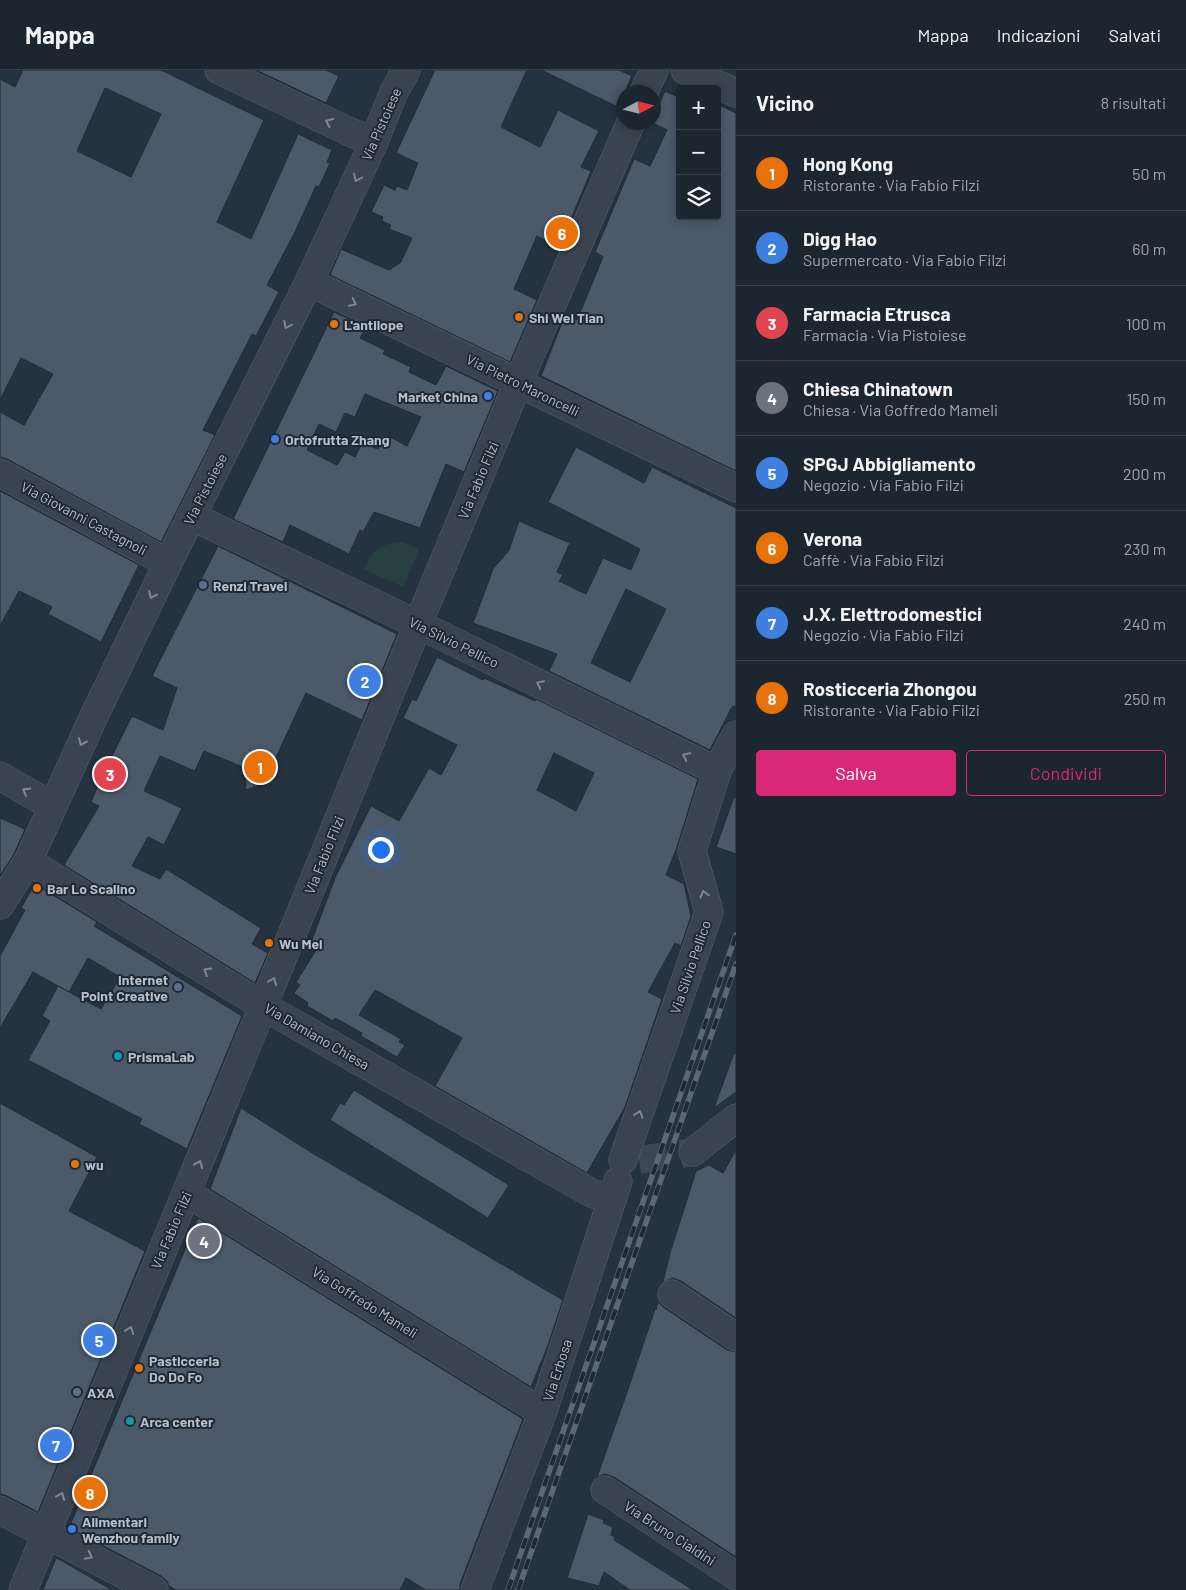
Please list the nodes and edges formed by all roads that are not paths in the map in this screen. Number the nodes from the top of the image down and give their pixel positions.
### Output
1 (219, 70) edge
2 (406, 70) edge
3 (654, 70) edge
4 (685, 70) edge
5 (647, 85) edge
6 (736, 93) edge
7 (628, 130) edge
8 (374, 142) junction
9 (309, 282) junction
10 (518, 382) junction
11 (0, 473) edge
12 (736, 488) edge
13 (191, 516) junction
14 (168, 563) junction
15 (418, 624) junction
16 (736, 735) edge
17 (717, 771) junction
18 (0, 776) edge
19 (52, 806) junction
20 (28, 861) junction
21 (0, 905) edge
22 (263, 1006) junction
23 (736, 1118) edge
24 (693, 1152) tunnel mouth
25 (631, 1160) joint
26 (187, 1193) junction
27 (613, 1197) junction
28 (672, 1294) dead end
29 (736, 1336) edge
30 (543, 1410) junction
31 (605, 1490) dead end
32 (0, 1510) edge
33 (45, 1534) junction
34 (736, 1576) edge
35 (119, 1582) edge
36 (22, 1590) edge
37 (154, 1590) edge
38 (475, 1590) edge

8 -> 1 street
2 - 8 street, Via Pistoiese
3 - 5 street
4 - 6 street
7 - 10 street, Via Fabio Filzi
8 -> 9 street, Via Pistoiese
9 -> 10 street, Via Pietro Maroncelli
9 -> 13 street, Via Pistoiese
10 - 12 street, Via Pietro Maroncelli
10 - 15 street, Via Fabio Filzi
11 - 14 street, Via Giovanni Castagnoli
13 - 14 street, Via Pistoiese
13 - 15 street, Via Silvio Pellico
14 -> 19 street, Via Pistoiese
17 -> 15 street, Via Silvio Pellico
22 -> 15 street, Via Fabio Filzi
16 - 17 street, Via Silvio Pellico
25 -> 17 street, Via Silvio Pellico
19 -> 18 street
19 - 20 street, Via Pistoiese
20 - 21 street, Via Pistoiese
22 -> 20 street, Via Damiano Chiesa
26 -> 22 street, Via Fabio Filzi
22 - 27 street, Via Damiano Chiesa
23 - 24 street
25 - 27 street, Via Erbosa
26 - 30 street, Via Goffredo Mameli
33 -> 26 street, Via Fabio Filzi
27 - 30 street, Via Erbosa
28 - 29 street
30 - 38 street, Via Erbosa
31 - 34 street, Via Bruno Cialdini
32 - 33 street
33 -> 35 street
33 - 36 street, Via Fabio Filzi
35 - 37 street

